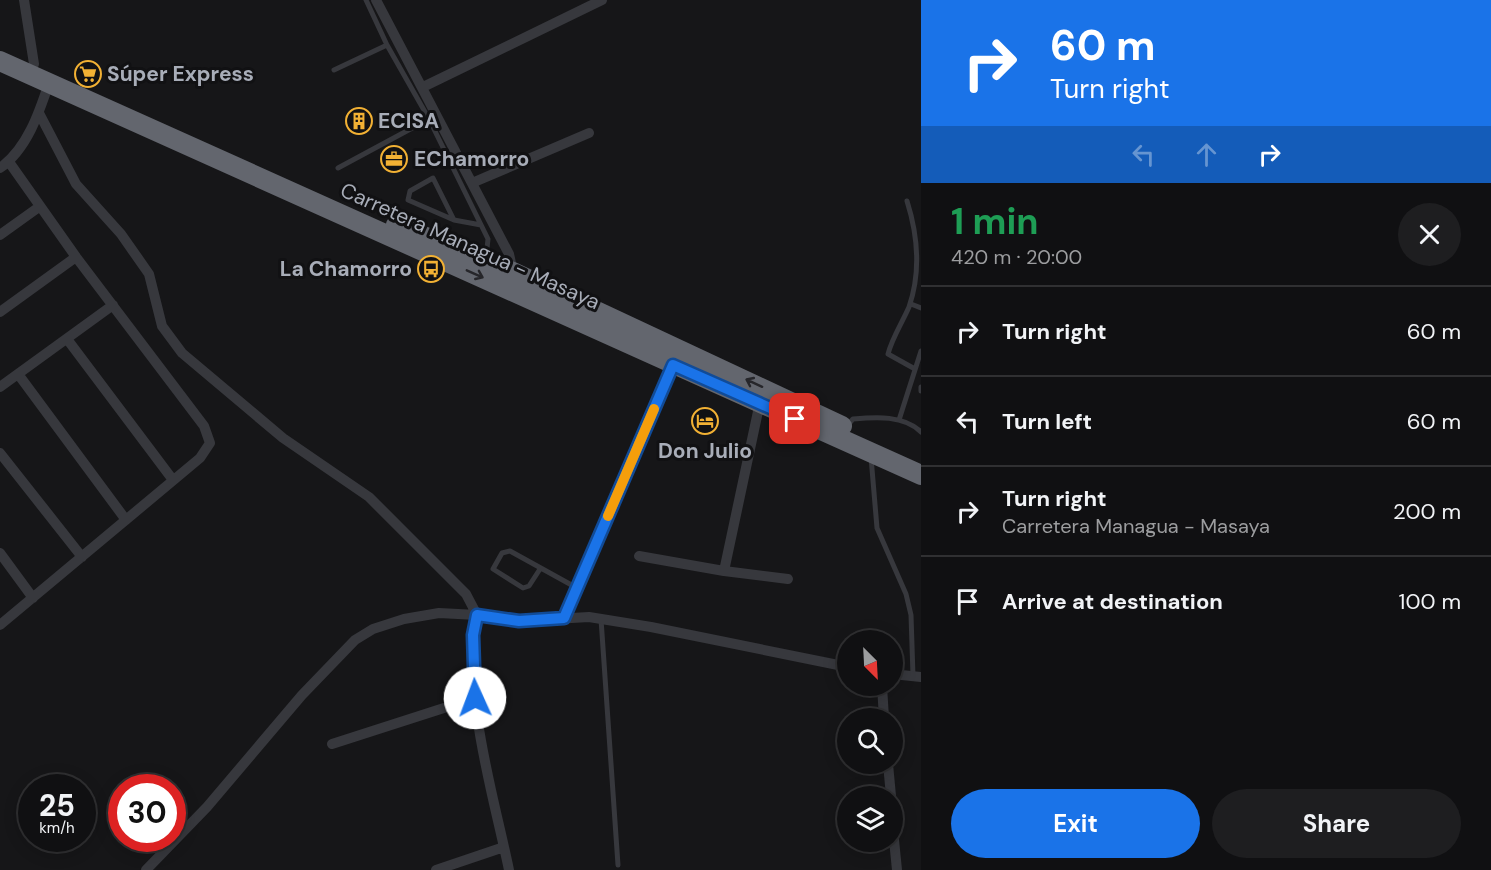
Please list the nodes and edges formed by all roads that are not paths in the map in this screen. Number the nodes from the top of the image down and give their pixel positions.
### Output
1 (24, 0) edge
2 (366, 0) edge
3 (376, 0) edge
4 (602, 0) edge
5 (387, 45) junction
6 (0, 49) edge
7 (0, 61) edge
8 (34, 64) junction
9 (334, 69) dead end
10 (49, 83) junction
11 (423, 87) junction
12 (39, 113) junction
13 (429, 119) junction
14 (589, 133) dead end
15 (5, 165) edge
16 (338, 168) dead end
17 (472, 183) junction
18 (907, 201) dead end
19 (39, 207) junction
20 (454, 220) junction
21 (481, 225) junction
22 (0, 235) edge
23 (76, 257) junction
24 (486, 261) junction
25 (513, 272) junction
26 (911, 304) junction
27 (113, 306) junction
28 (921, 308) edge
29 (0, 312) edge
30 (67, 339) junction
31 (921, 351) edge
32 (920, 360) edge
33 (673, 365) junction
34 (915, 369) junction
35 (18, 374) junction
36 (0, 387) edge
37 (760, 402) junction
38 (898, 420) junction
39 (846, 428) junction
40 (921, 432) edge
41 (871, 452) junction
42 (0, 453) edge
43 (921, 461) edge
44 (921, 475) edge
45 (173, 480) junction
46 (126, 520) junction
47 (0, 553) edge
48 (639, 556) dead end
49 (82, 557) junction
50 (540, 569) junction
51 (724, 570) junction
52 (788, 579) dead end
53 (577, 588) junction
54 (33, 598) junction
55 (477, 615) junction
56 (564, 618) junction
57 (601, 619) junction
58 (0, 625) edge
59 (837, 665) edge
60 (917, 677) edge
61 (475, 698) junction
62 (332, 744) dead end
63 (504, 847) junction
64 (895, 852) edge
65 (618, 865) dead end
66 (146, 870) edge
67 (436, 870) edge
68 (509, 870) edge
69 (897, 870) edge

1 - 8 street
2 - 5 lane
3 - 11 street
4 - 11 street
5 - 9 lane
5 - 13 lane
6 - 8 highway, Carretera Managua - Masaya
7 - 10 highway, Carretera Managua - Masaya
8 - 24 highway, Carretera Managua - Masaya
10 - 12 street
10 -> 33 highway, Carretera Managua - Masaya
11 - 17 street
12 - 15 street
12 - 55 street
13 - 16 lane
13 - 21 lane
14 - 17 street
15 - 19 street
17 - 25 street
18 - 26 lane
19 - 22 street
19 - 23 street
20 - 20 lane
20 - 21 lane
21 - 24 lane
23 - 27 street
23 - 29 street
24 - 25 highway, Carretera Managua - Masaya
39 -> 25 highway, Carretera Managua - Masaya
26 - 28 lane
26 - 34 lane
27 - 30 street
27 - 45 street
30 - 35 street
30 - 45 street
31 - 32 lane
32 - 34 lane
33 - 37 highway, Carretera Managua - Masaya
33 - 53 street
34 - 38 lane
35 - 36 street
35 - 46 street
37 - 41 highway, Carretera Managua - Masaya
37 - 51 street
38 - 39 lane
38 - 40 lane
39 - 43 highway, Carretera Managua - Masaya
41 - 44 highway, Carretera Managua - Masaya
41 - 60 lane
42 - 49 street
45 - 46 street
46 - 49 street
47 - 54 street
48 - 51 street
49 - 54 street
50 - 50 lane
50 - 53 lane
51 - 52 street
53 - 56 street
54 - 58 street
55 - 56 street
55 - 61 street
55 - 66 street
56 - 57 street
57 - 59 street
57 - 65 lane
61 - 62 street
61 - 63 street
63 - 67 street
63 - 68 street
64 - 69 street

